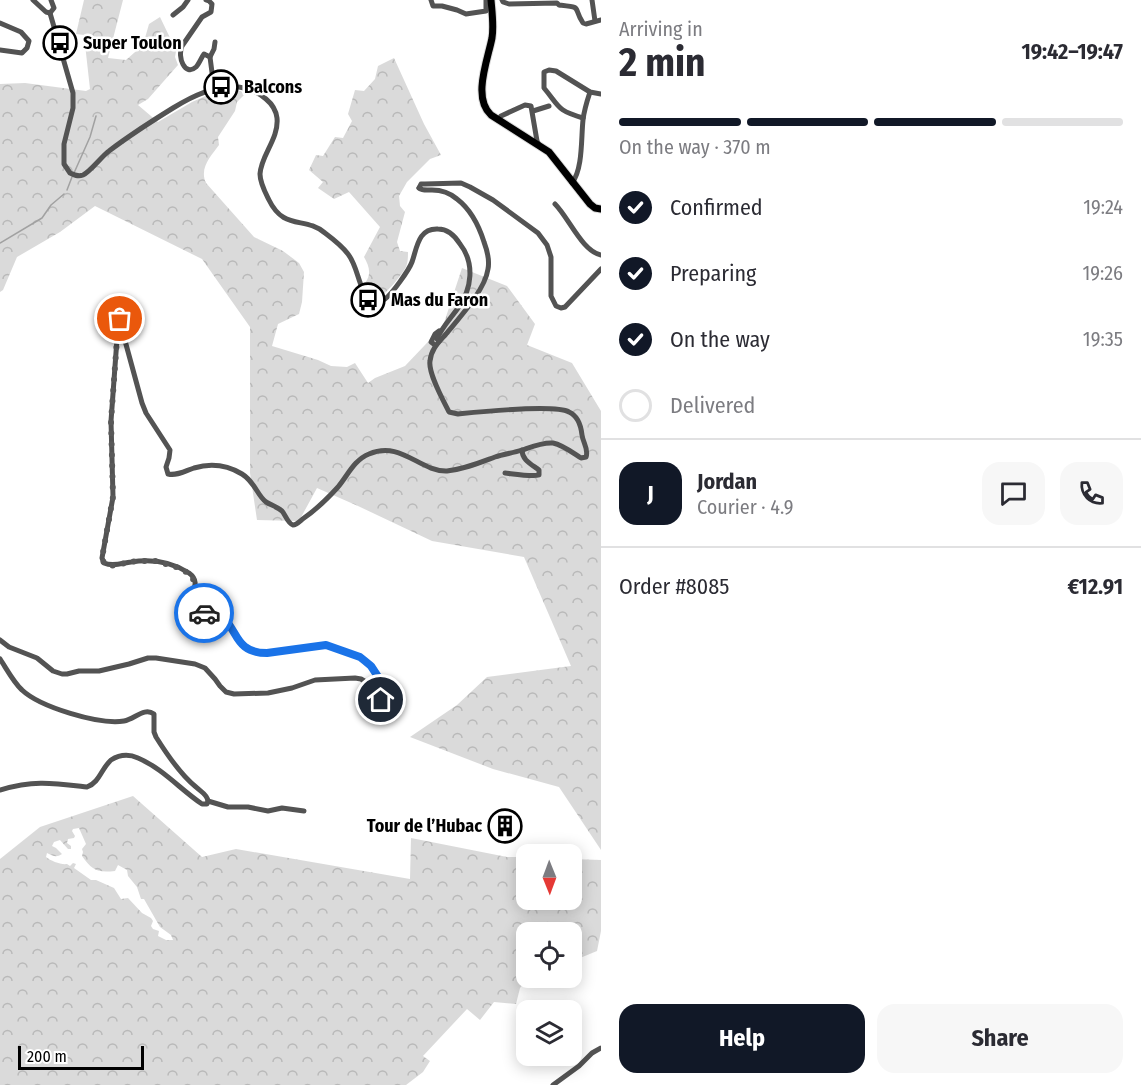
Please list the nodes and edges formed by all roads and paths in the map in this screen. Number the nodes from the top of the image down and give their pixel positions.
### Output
1 (33, 0) edge
2 (51, 0) edge
3 (188, 0) edge
4 (206, 0) edge
5 (431, 0) edge
6 (488, 0) edge
7 (592, 0) edge
8 (502, 1) edge
9 (554, 1) edge
10 (50, 14) junction
11 (173, 15) dead end
12 (598, 20) edge
13 (0, 23) edge
14 (214, 42) dead end
15 (0, 50) edge
16 (210, 57) junction
17 (214, 88) junction
18 (590, 92) junction
19 (601, 93) edge
20 (549, 106) dead end
21 (532, 111) junction
22 (583, 118) junction
23 (498, 120) junction
24 (539, 146) junction
25 (572, 183) junction
26 (555, 204) dead end
27 (601, 209) edge
28 (601, 255) edge
29 (601, 269) edge
30 (437, 343) junction
31 (522, 450) junction
32 (505, 473) dead end
33 (0, 640) edge
34 (0, 659) edge
35 (0, 790) edge
36 (208, 801) junction
37 (304, 811) dead end
38 (601, 1048) edge
39 (553, 1085) edge

1 - 10 street
2 - 10 street
3 - 11 street
4 - 16 street
5 - 6 street
6 - 23 main road
7 - 12 street
8 - 9 street
9 - 12 street
10 - 17 street
13 - 15 street
14 - 16 street
16 - 17 street
17 - 30 street
18 - 19 street
18 - 22 street
18 - 22 street
20 - 21 street
21 - 23 street
21 - 24 street
22 - 25 street
23 - 24 main road
24 - 25 main road
25 - 27 main road
26 - 28 street
29 - 30 street
30 - 31 street
31 - 32 street
31 - 33 street
34 - 36 street
35 - 36 street
36 - 37 street
38 - 39 street

